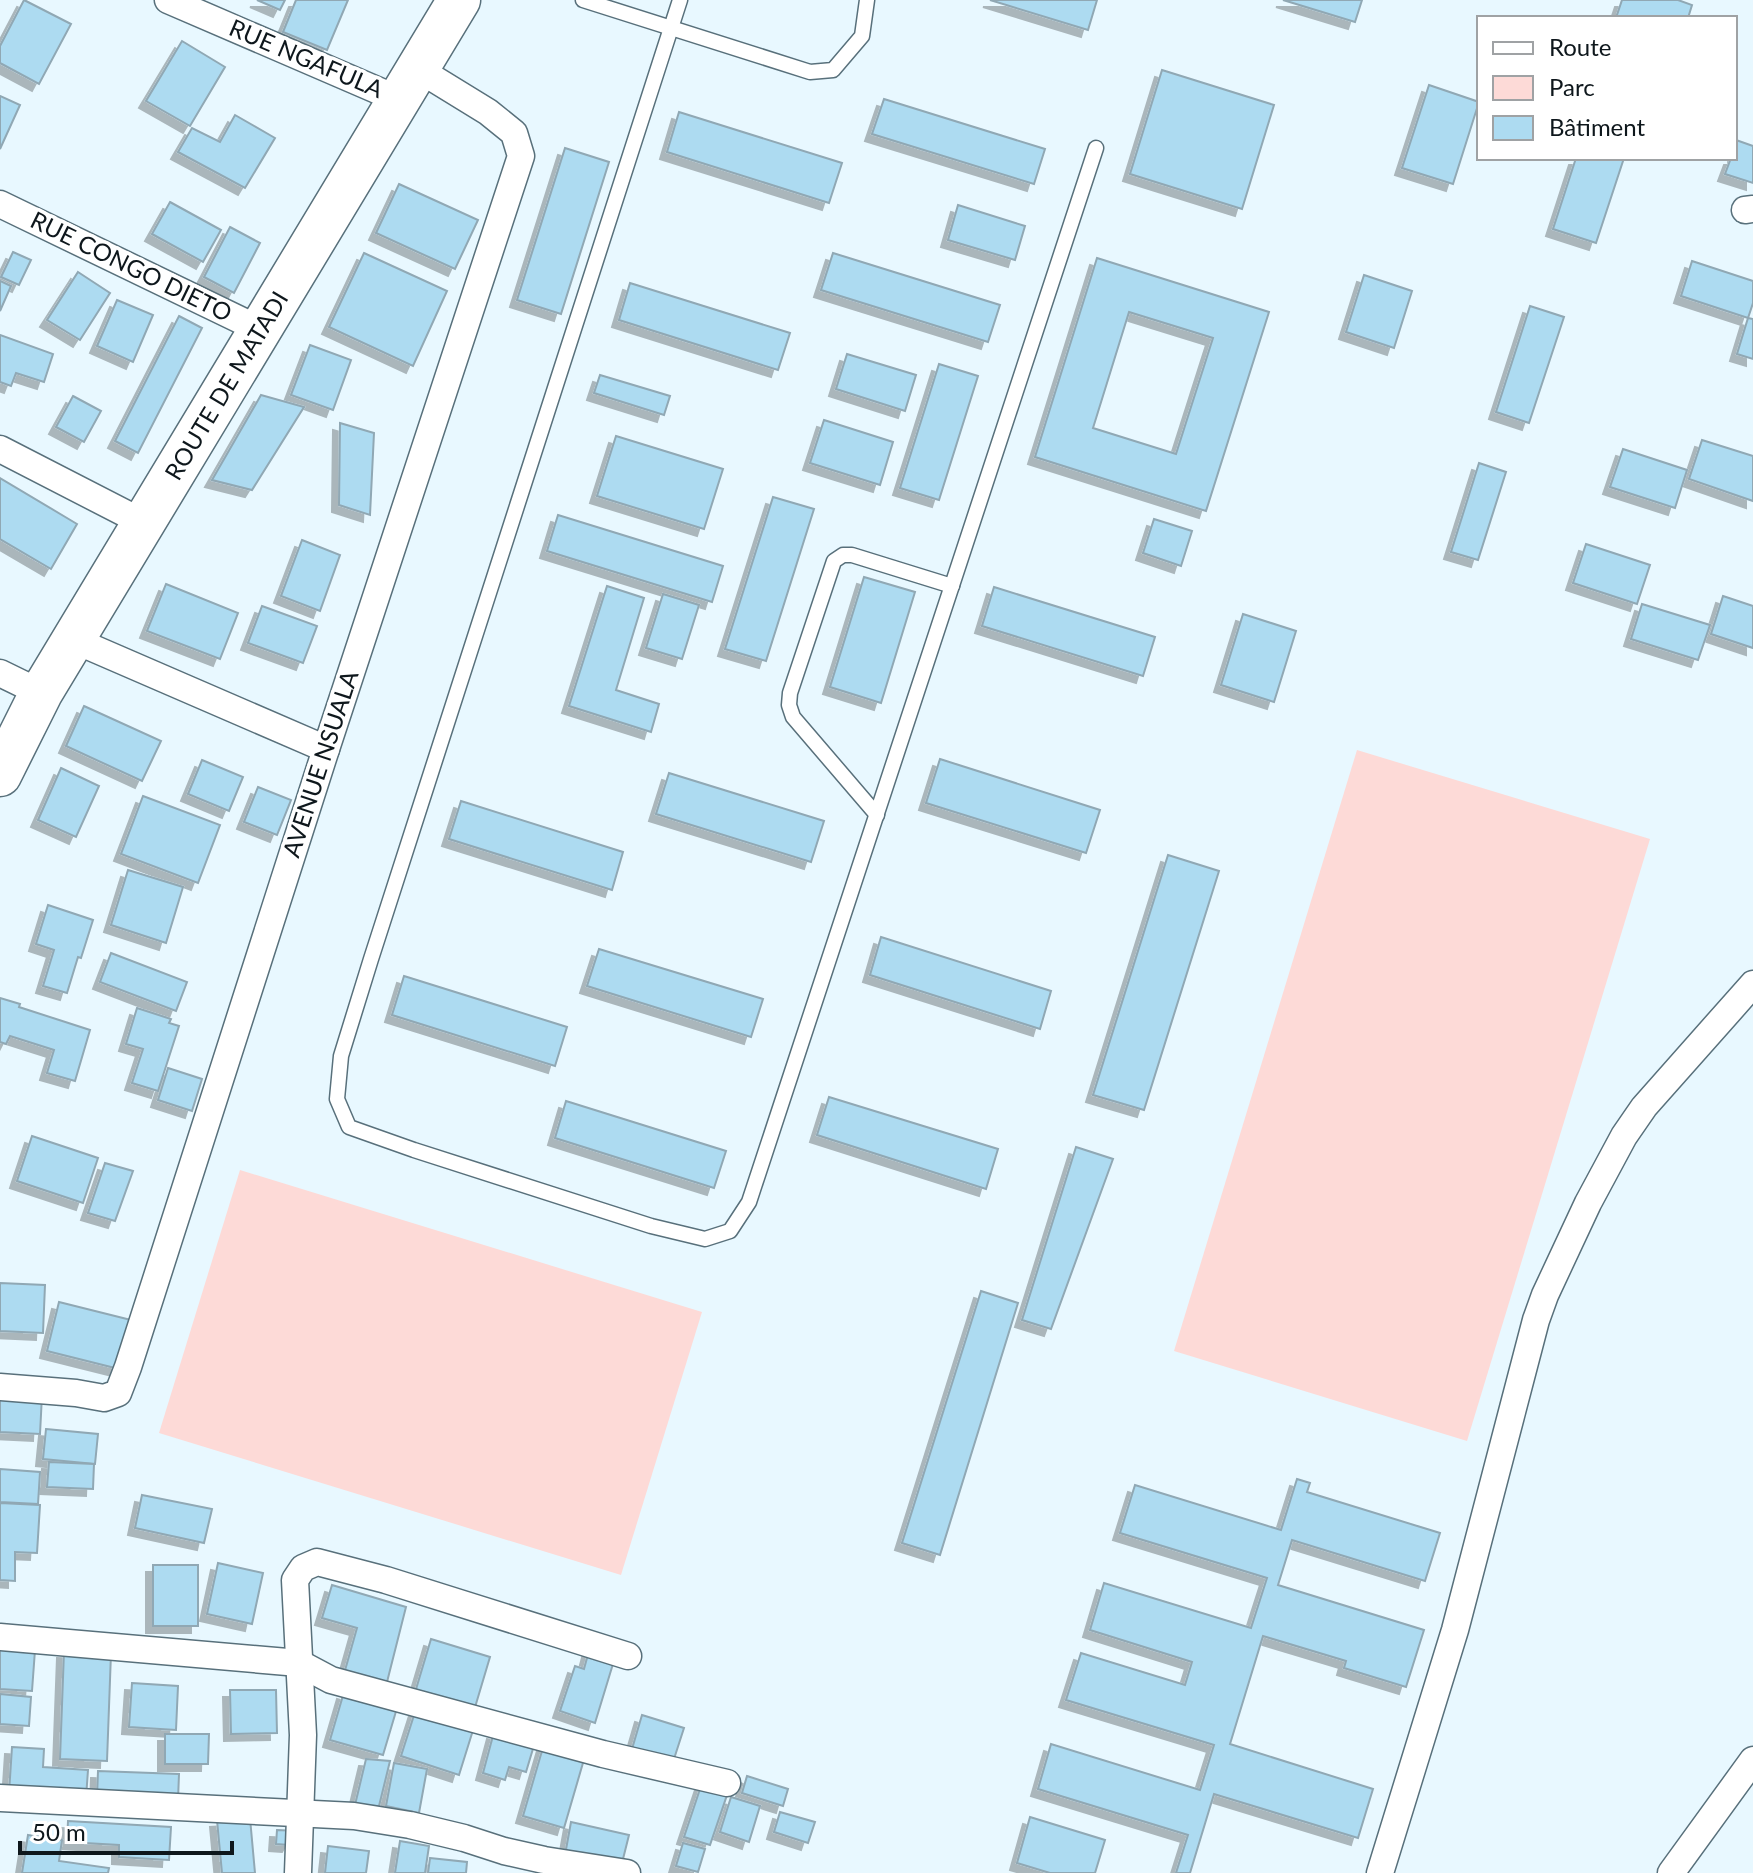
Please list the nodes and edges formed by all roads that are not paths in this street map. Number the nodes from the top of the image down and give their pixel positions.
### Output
1 (168, 0) edge
2 (459, 0) edge
3 (583, 0) edge
4 (680, 0) edge
5 (867, 0) edge
6 (671, 28) junction
7 (409, 84) junction
8 (1096, 148) dead end
9 (0, 204) edge
10 (261, 330) junction
11 (0, 449) edge
12 (144, 523) junction
13 (952, 586) junction
14 (74, 640) junction
15 (0, 673) edge
16 (41, 693) junction
17 (326, 749) junction
18 (0, 775) edge
19 (877, 815) junction
20 (1753, 984) edge
21 (0, 1387) edge
22 (0, 1637) edge
23 (628, 1656) dead end
24 (299, 1663) junction
25 (1753, 1760) edge
26 (727, 1783) dead end
27 (0, 1798) edge
28 (300, 1814) junction
29 (298, 1873) edge
30 (627, 1873) edge
31 (1380, 1873) edge
32 (1671, 1873) edge

1 - 7 street, RUE NGAFULA
2 - 7 main road, ROUTE DE MATADI
3 - 6 lane
4 - 6 lane
5 - 6 lane
6 - 19 lane
7 - 10 main road, ROUTE DE MATADI
7 - 17 street, AVENUE NSUALA
8 - 13 lane
9 - 10 street, RUE CONGO DIETO
10 - 12 main road, ROUTE DE MATADI
11 - 12 street
12 - 14 main road, ROUTE DE MATADI
13 - 19 lane
13 - 19 lane
14 - 16 main road, ROUTE DE MATADI
14 - 17 street
15 - 16 street
16 - 18 main road, ROUTE DE MATADI
17 - 21 street, AVENUE NSUALA
20 - 31 street
22 - 24 street
23 - 24 street
24 - 26 street
24 - 28 street
25 - 32 street
27 - 28 street
28 - 29 street
28 - 30 street

